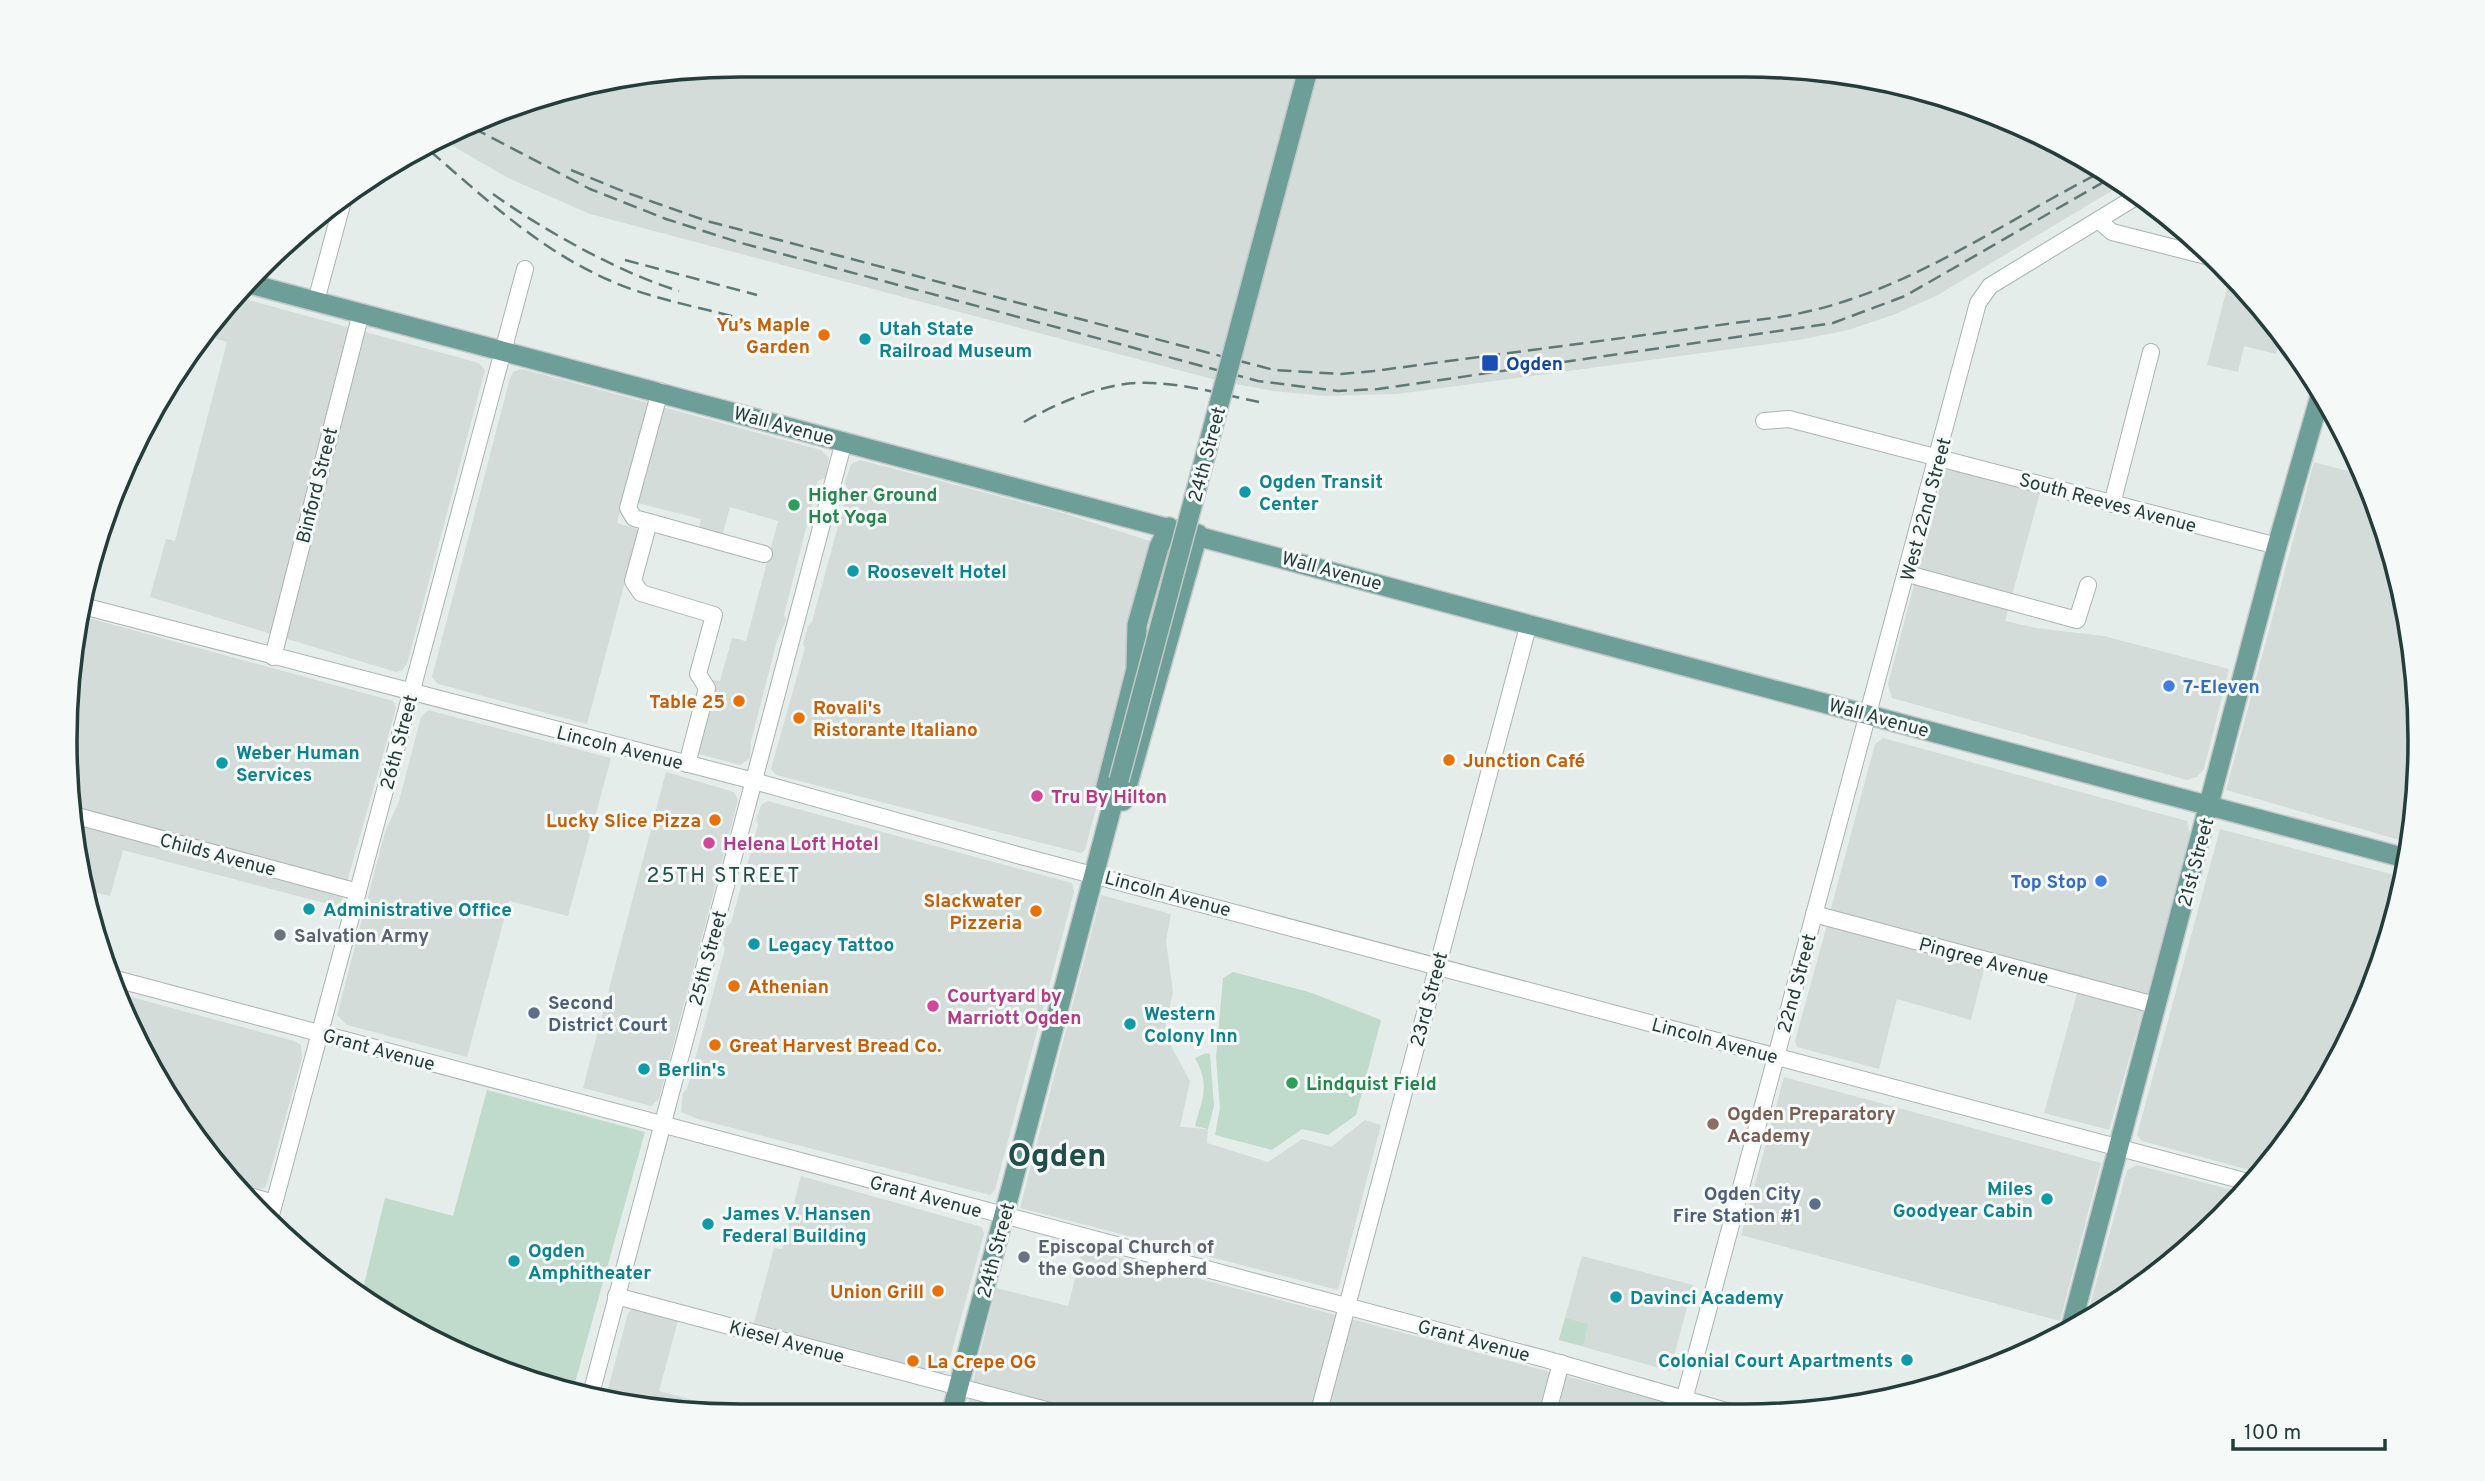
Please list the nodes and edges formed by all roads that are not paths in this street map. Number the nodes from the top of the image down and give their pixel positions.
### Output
1 (1306, 77) edge
2 (2130, 201) edge
3 (340, 212) edge
4 (2098, 220) junction
5 (2194, 253) edge
6 (525, 269) dead end
7 (257, 286) edge
8 (316, 301) junction
9 (360, 313) junction
10 (503, 350) junction
11 (2151, 352) dead end
12 (660, 391) junction
13 (2317, 406) edge
14 (1764, 421) dead end
15 (844, 441) junction
16 (1938, 457) junction
17 (2112, 504) junction
18 (649, 522) junction
19 (1170, 527) junction
20 (1198, 534) junction
21 (2277, 547) junction
22 (764, 554) dead end
23 (1908, 574) junction
24 (2088, 585) dead end
25 (91, 608) edge
26 (1529, 623) junction
27 (273, 657) junction
28 (411, 694) junction
29 (1870, 714) junction
30 (687, 764) junction
31 (754, 781) junction
32 (2209, 806) junction
33 (82, 817) edge
34 (1101, 842) junction
35 (2397, 855) edge
36 (1093, 873) junction
37 (358, 892) junction
38 (1814, 914) junction
39 (1437, 966) junction
40 (123, 981) edge
41 (2155, 1005) junction
42 (320, 1033) junction
43 (1776, 1056) junction
44 (663, 1124) junction
45 (2119, 1148) junction
46 (2241, 1180) edge
47 (273, 1209) edge
48 (1004, 1217) junction
49 (617, 1296) junction
50 (1347, 1306) junction
51 (2074, 1316) edge
52 (1561, 1363) junction
53 (958, 1386) junction
54 (593, 1387) edge
55 (1685, 1398) junction
56 (954, 1404) edge
57 (1024, 1404) edge
58 (1321, 1404) edge
59 (1550, 1404) edge
60 (1683, 1404) edge
61 (1704, 1404) edge

1 - 34 main road, 24th Street, bridge
2 - 4 street
3 - 8 street
4 - 5 street
4 - 16 street, West 22nd Street
6 - 10 street, 26th Street
7 - 8 main road, Wall Avenue
8 - 9 main road, Wall Avenue
9 - 10 main road, Wall Avenue
9 - 27 street, Binford Street
10 - 12 main road, Wall Avenue
10 - 28 street, 26th Street
11 - 17 street
12 - 15 main road, Wall Avenue
12 - 18 street
13 - 21 main road, 21st Street
14 - 16 street, South Reeves Avenue
15 - 19 main road, Wall Avenue
15 - 31 street, 25th Street
16 - 17 street, South Reeves Avenue
16 - 23 street, West 22nd Street
17 - 21 street, South Reeves Avenue
18 - 22 street
18 - 30 street
19 - 20 main road, Wall Avenue
19 - 34 main road, 24th Street
20 - 26 main road, Wall Avenue
20 - 34 main road, 24th Street
21 - 32 main road, 21st Street
23 - 24 street
23 - 29 street, West 22nd Street
25 - 27 street, Lincoln Avenue
26 - 29 main road, Wall Avenue
26 - 39 street, 23rd Street
27 - 28 street, Lincoln Avenue
28 - 30 street, Lincoln Avenue
28 - 37 street, 26th Street
29 - 32 main road, Wall Avenue
29 - 38 street, 22nd Street
30 - 31 street, Lincoln Avenue
31 - 36 street, Lincoln Avenue
31 - 44 street, 25th Street
32 - 35 main road, Wall Avenue
32 - 41 main road, 21st Street
33 - 37 street, Childs Avenue
34 - 36 main road, 24th Street
36 - 39 street, Lincoln Avenue
36 - 48 main road, 24th Street
37 - 42 street, 26th Street
38 - 41 street, Pingree Avenue
38 - 43 street, 22nd Street
39 - 43 street, Lincoln Avenue
39 - 50 street, 23rd Street
40 - 42 street, Grant Avenue
41 - 45 main road, 21st Street
42 - 44 street, Grant Avenue
42 - 47 street, 26th Street
43 - 45 street, Lincoln Avenue
43 - 55 street, 22nd Street
44 - 48 street, Grant Avenue
44 - 49 street, 25th Street
45 - 46 street, Lincoln Avenue
45 - 51 main road, 21st Street
48 - 50 street, Grant Avenue
48 - 53 main road, 24th Street
49 - 53 street, Kiesel Avenue
49 - 54 street, 25th Street
50 - 52 street, Grant Avenue
50 - 58 street, 23rd Street
52 - 55 street, Grant Avenue
52 - 59 street
53 - 56 main road, 24th Street
53 - 57 street, Kiesel Avenue
55 - 60 street, 22nd Street
55 - 61 street, Grant Avenue

